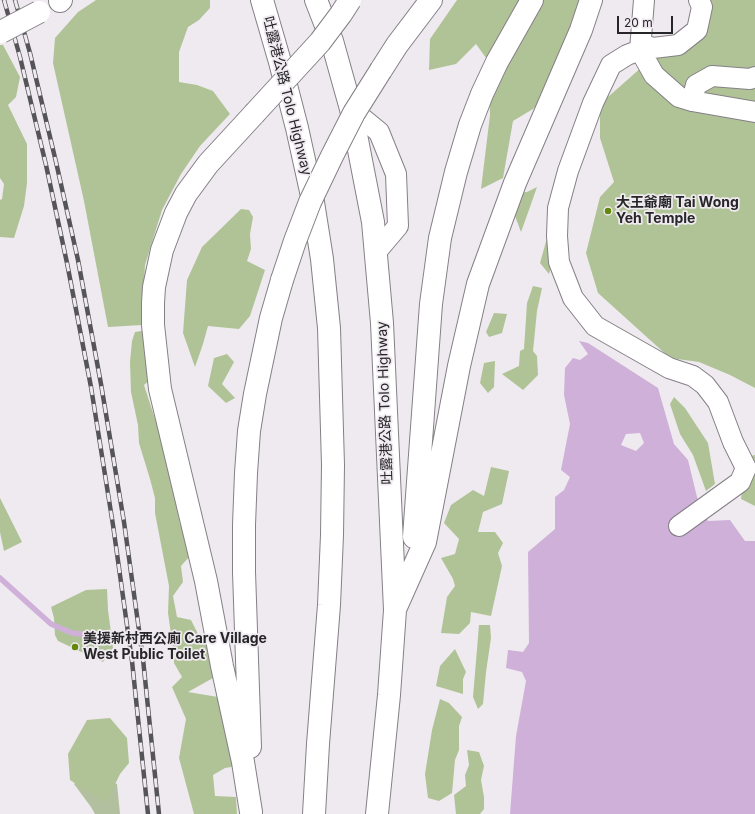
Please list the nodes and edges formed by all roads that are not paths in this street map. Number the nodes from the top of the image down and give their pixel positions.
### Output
1 (262, 0) edge
2 (316, 0) edge
3 (350, 0) edge
4 (431, 0) edge
5 (591, 0) edge
6 (644, 0) edge
7 (699, 0) edge
8 (528, 5) edge
9 (40, 12) dead end
10 (1, 32) dead end
11 (640, 47) junction
12 (755, 77) edge
13 (692, 101) junction
14 (351, 109) junction
15 (755, 112) edge
16 (376, 252) junction
17 (679, 526) dead end
18 (411, 575) junction
19 (394, 610) junction
20 (251, 813) edge
21 (314, 814) edge
22 (377, 814) edge

1 - 21 main road, 吐露港公路 Tolo Highway
2 - 14 main road, 吐露港公路 Tolo Highway
3 - 20 main road, bridge
4 - 20 main road, bridge
5 - 18 main road
6 - 11 street
7 - 11 street
8 - 18 main road
9 - 10 main road, bridge
11 - 13 street
11 - 17 street
12 - 13 street
13 - 15 street
14 - 16 main road, 吐露港公路 Tolo Highway
14 - 16 street
16 - 19 main road, 吐露港公路 Tolo Highway
18 - 19 main road
19 - 22 main road, 吐露港公路 Tolo Highway

